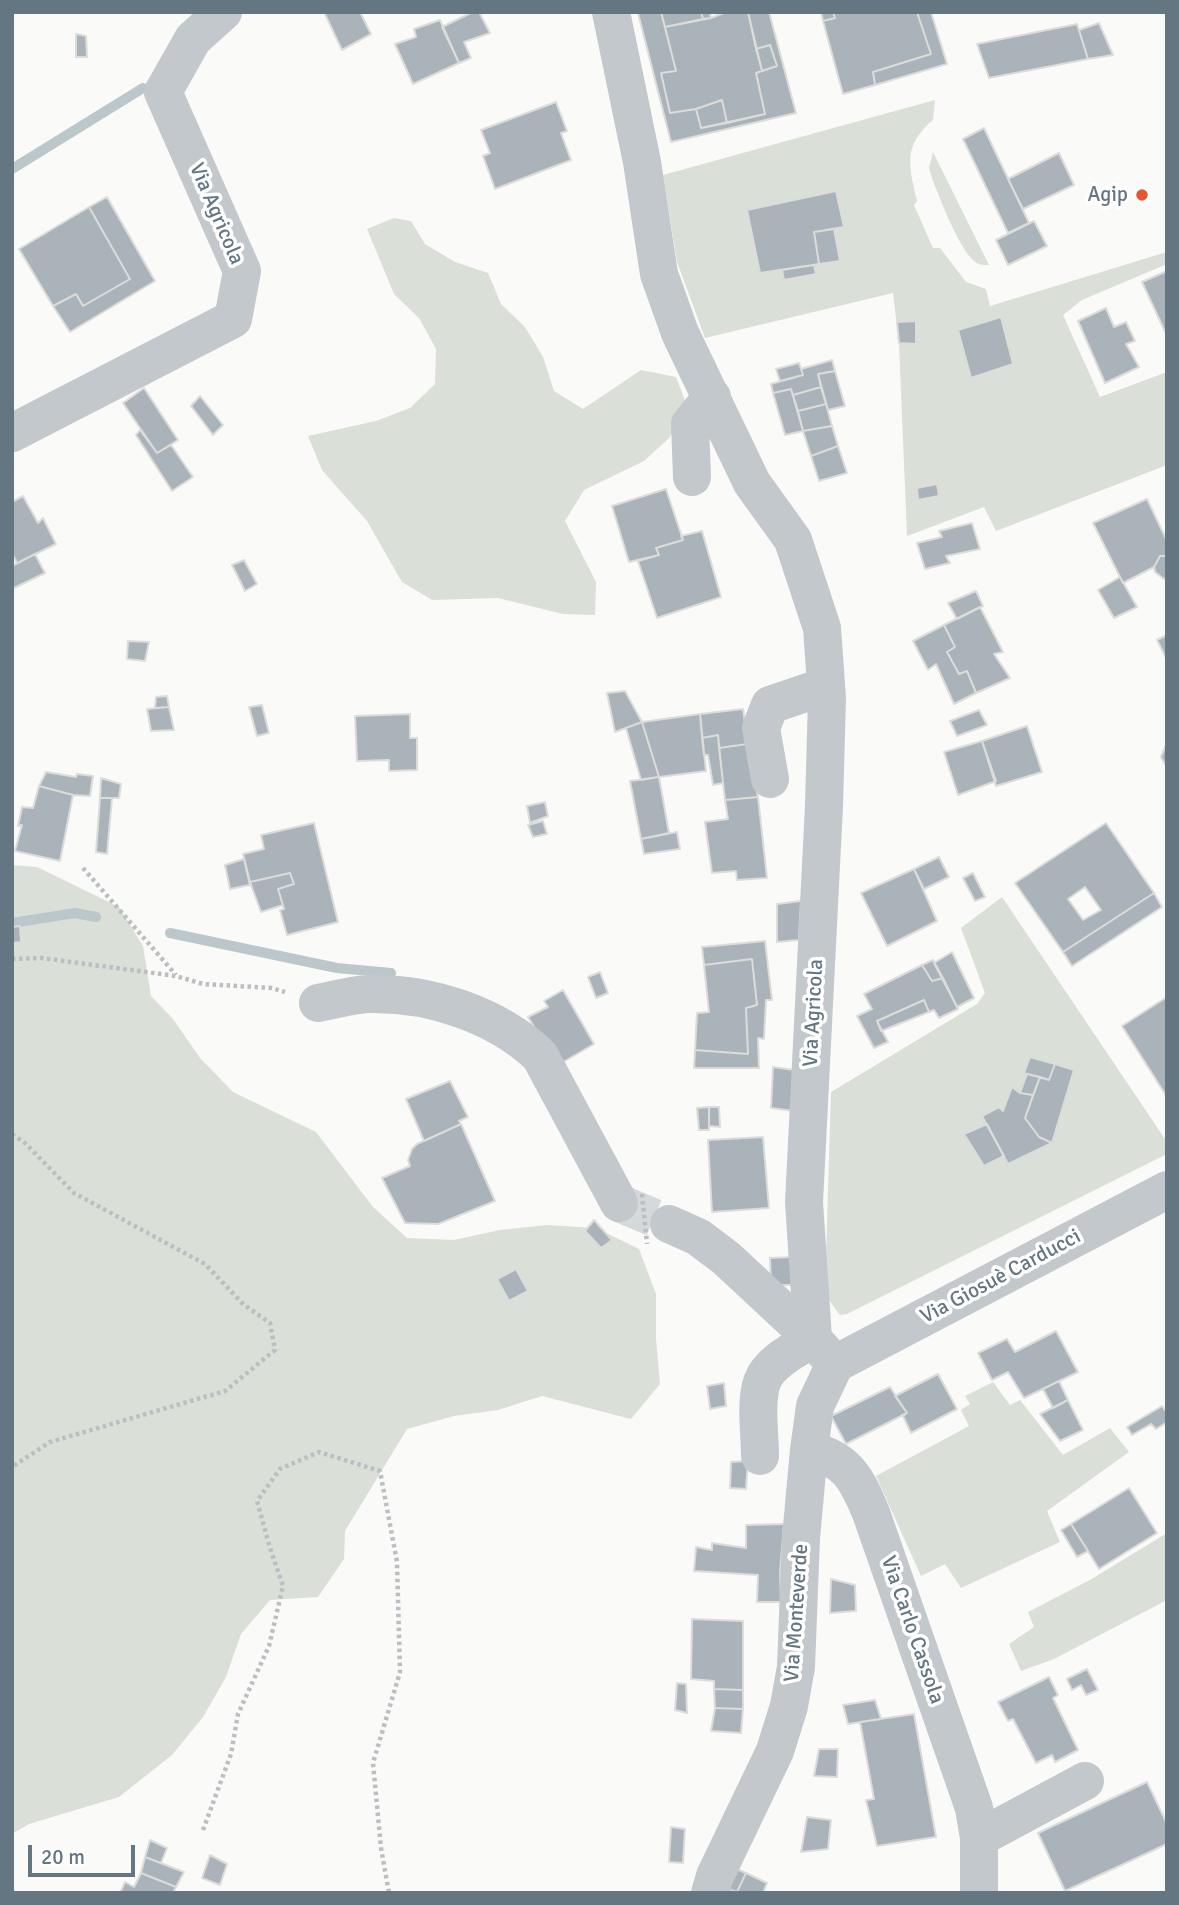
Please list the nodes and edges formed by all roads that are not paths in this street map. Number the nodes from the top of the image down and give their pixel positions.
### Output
1 (223, 12) edge
2 (611, 12) edge
3 (712, 397) junction
4 (12, 433) edge
5 (692, 477) dead end
6 (826, 686) junction
7 (770, 779) dead end
8 (318, 1003) road end
9 (1167, 1190) edge
10 (631, 1198) tunnel mouth
11 (658, 1234) tunnel mouth
12 (824, 1352) junction
13 (809, 1450) junction
14 (760, 1455) dead end
15 (1085, 1781) dead end
16 (979, 1838) junction
17 (710, 1893) edge
18 (979, 1893) edge

1 - 4 street, Via Agricola
2 - 3 street, Via Agricola
3 - 5 street
3 - 6 street, Via Agricola
6 - 7 street
6 - 12 street, Via Agricola
8 - 10 street
9 - 12 street, Via Giosuè Carducci
11 - 12 street
12 - 13 street, Via Monteverde
12 - 14 street, Via Giosuè Carducci
13 - 16 street, Via Carlo Cassola
13 - 17 street, Via Monteverde
15 - 16 street
16 - 18 street, Via Carlo Cassola

